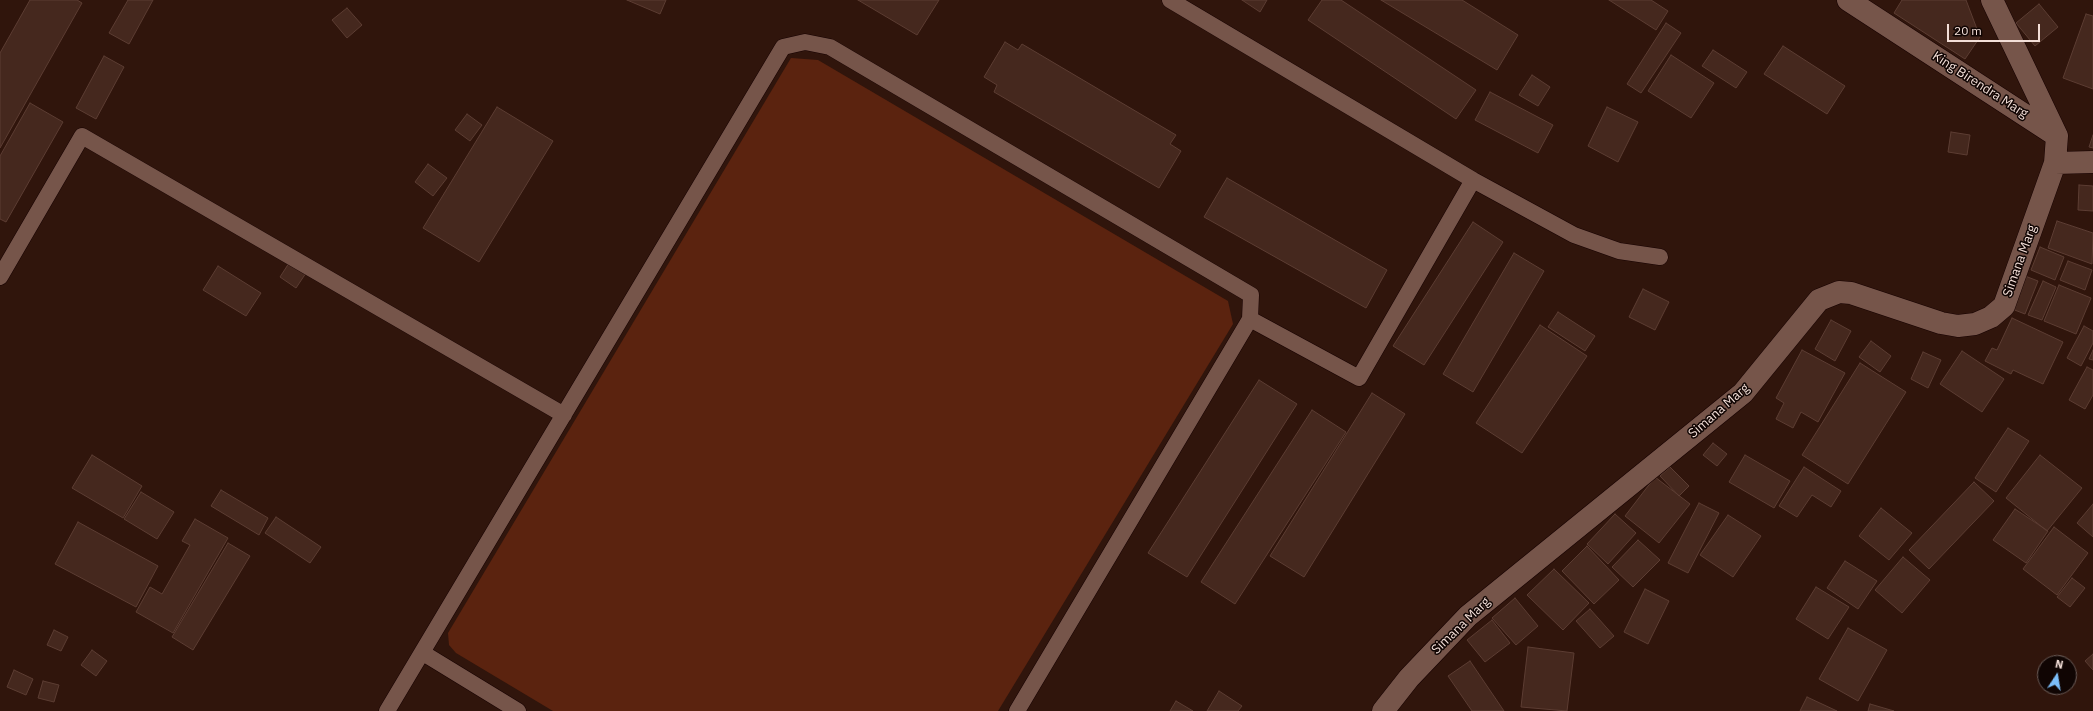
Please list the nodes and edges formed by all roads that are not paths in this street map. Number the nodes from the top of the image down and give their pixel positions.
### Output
1 (1170, 0) edge
2 (1848, 0) edge
3 (1992, 0) edge
4 (2057, 136) junction
5 (2093, 162) edge
6 (2055, 163) junction
7 (1473, 180) junction
8 (1660, 257) dead end
9 (0, 277) edge
10 (1250, 319) junction
11 (564, 415) junction
12 (423, 653) junction
13 (387, 711) edge
14 (518, 711) edge
15 (1017, 711) edge
16 (1384, 711) edge

1 - 7 lane
2 - 4 street, King Birendra Marg
3 - 4 street
4 - 6 street
5 - 6 street
6 - 16 street, Simana Marg
7 - 8 lane
7 - 10 lane
9 - 11 lane
10 - 11 lane
10 - 15 lane
11 - 12 lane
12 - 13 lane
12 - 14 lane

